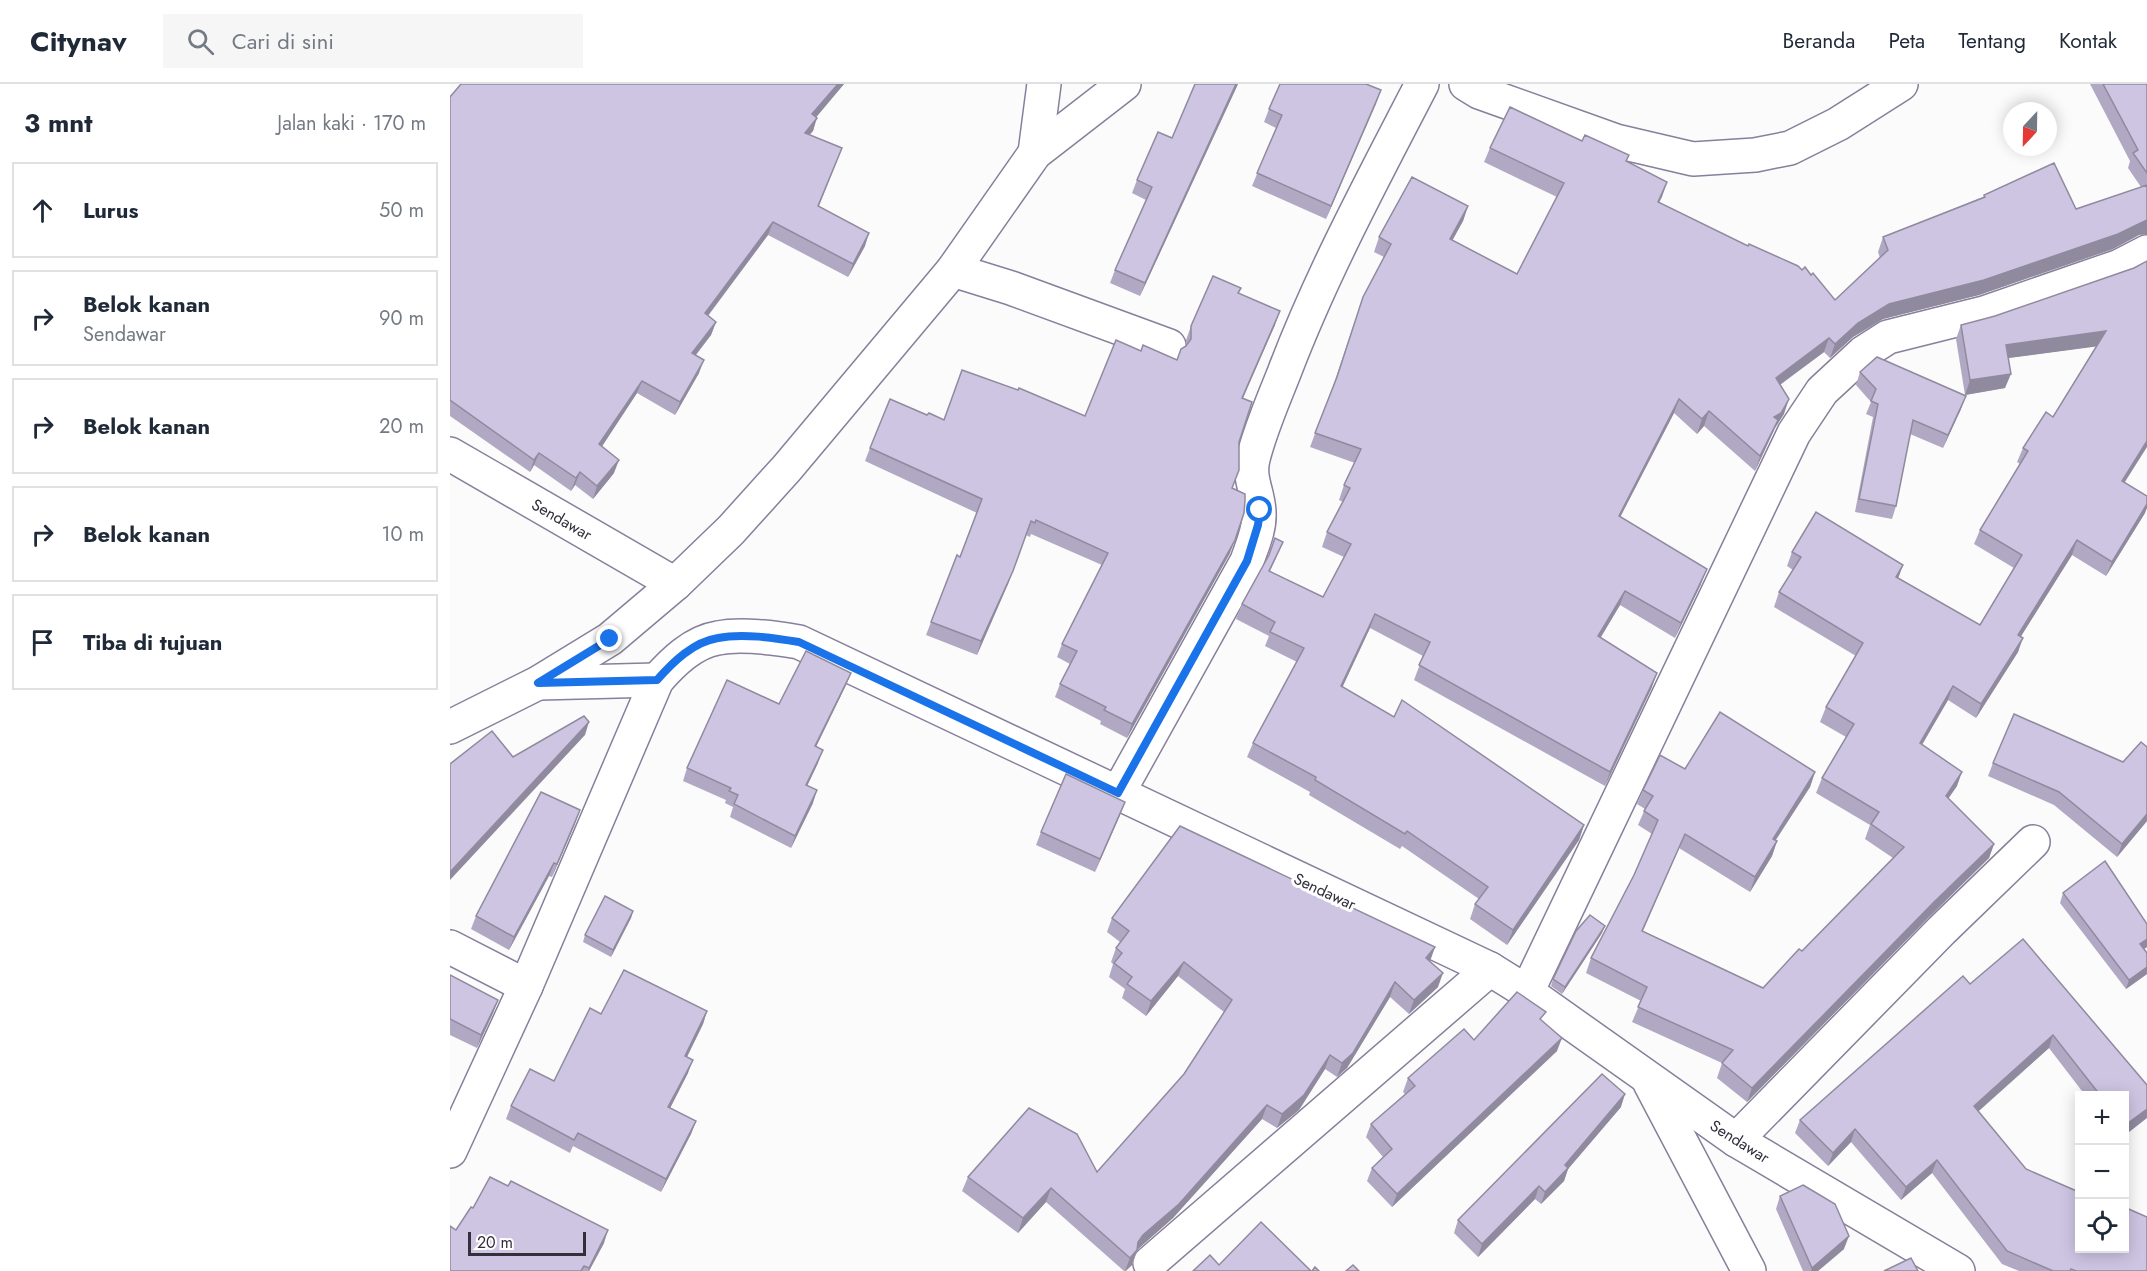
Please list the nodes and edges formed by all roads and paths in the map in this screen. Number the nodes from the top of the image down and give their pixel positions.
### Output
1 (1044, 84) edge
2 (1124, 84) edge
3 (1422, 84) edge
4 (1466, 84) edge
5 (1901, 84) edge
6 (1035, 153) junction
7 (2147, 252) edge
8 (953, 270) junction
9 (1169, 346) dead end
10 (450, 454) edge
11 (675, 584) junction
12 (657, 680) junction
13 (538, 683) junction
14 (450, 727) edge
15 (1118, 793) junction
16 (2034, 842) dead end
17 (450, 947) edge
18 (1490, 969) junction
19 (526, 986) junction
20 (1527, 992) junction
21 (1648, 1078) junction
22 (1736, 1140) junction
23 (450, 1151) edge
24 (1150, 1263) dead end
25 (1749, 1271) edge
26 (1958, 1271) edge

1 - 6 street
2 - 6 street
3 - 15 street
4 - 5 street
6 - 8 street
7 - 20 street
8 - 9 street
8 - 11 street
10 - 11 street, Sendawar
11 - 13 street
12 - 13 street
12 - 15 street, Sendawar
12 - 19 street
13 - 14 street
15 - 18 street, Sendawar
16 - 22 street
17 - 19 street
18 - 20 street, Sendawar
18 - 24 street
19 - 23 street
20 - 21 street, Sendawar
21 - 22 street, Sendawar
21 - 25 street
22 - 26 street, Sendawar

